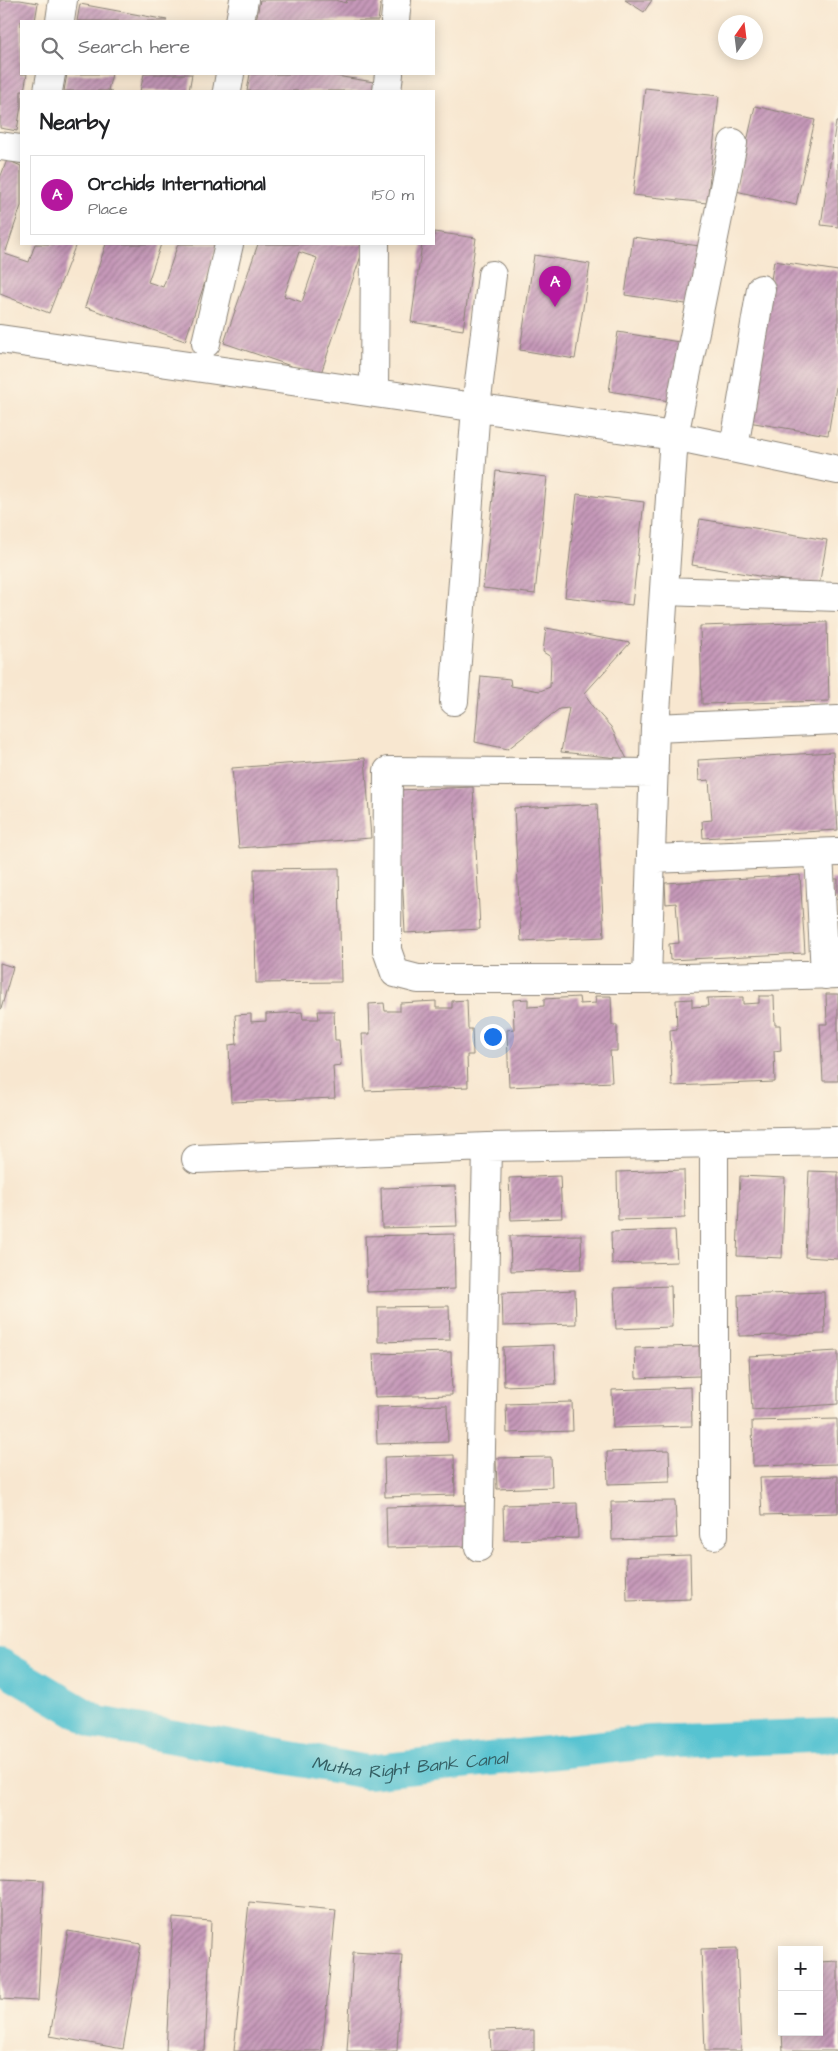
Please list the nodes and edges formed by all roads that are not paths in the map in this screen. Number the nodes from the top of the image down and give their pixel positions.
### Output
1 (63, 0) edge
2 (244, 0) edge
3 (397, 0) edge
4 (60, 20) edge
5 (240, 20) edge
6 (395, 20) edge
7 (51, 75) edge
8 (230, 75) edge
9 (389, 75) edge
10 (48, 90) edge
11 (227, 90) edge
12 (387, 90) edge
13 (733, 143) dead end
14 (0, 146) edge
15 (20, 150) edge
16 (229, 245) edge
17 (375, 245) edge
18 (492, 275) dead end
19 (761, 289) dead end
20 (0, 339) edge
21 (206, 343) dead end
22 (374, 392) junction
23 (476, 407) junction
24 (674, 436) junction
25 (734, 448) junction
26 (838, 469) edge
27 (665, 591) junction
28 (838, 597) edge
29 (454, 701) dead end
30 (838, 720) edge
31 (655, 728) junction
32 (654, 774) junction
33 (828, 852) edge
34 (651, 859) junction
35 (831, 975) edge
36 (647, 979) junction
37 (838, 1141) edge
38 (714, 1143) junction
39 (486, 1148) junction
40 (196, 1159) dead end
41 (714, 1535) dead end
42 (479, 1547) dead end

1 - 4 street
2 - 5 street
3 - 6 street
7 - 10 street
8 - 11 street
9 - 12 street
13 - 24 street
14 - 15 street
16 - 21 street
17 - 22 street
18 - 23 street
19 - 25 street
20 - 22 street
22 - 23 street
23 - 24 street
23 - 29 street
24 - 25 street
24 - 27 street
25 - 26 street
27 - 28 street
27 - 31 street
30 - 31 street
31 - 32 street
32 - 34 street
32 - 36 street
33 - 34 street
33 - 35 street
34 - 36 street
35 - 36 street
37 - 38 street
38 - 39 street
38 - 41 street
39 - 40 street
39 - 42 street

